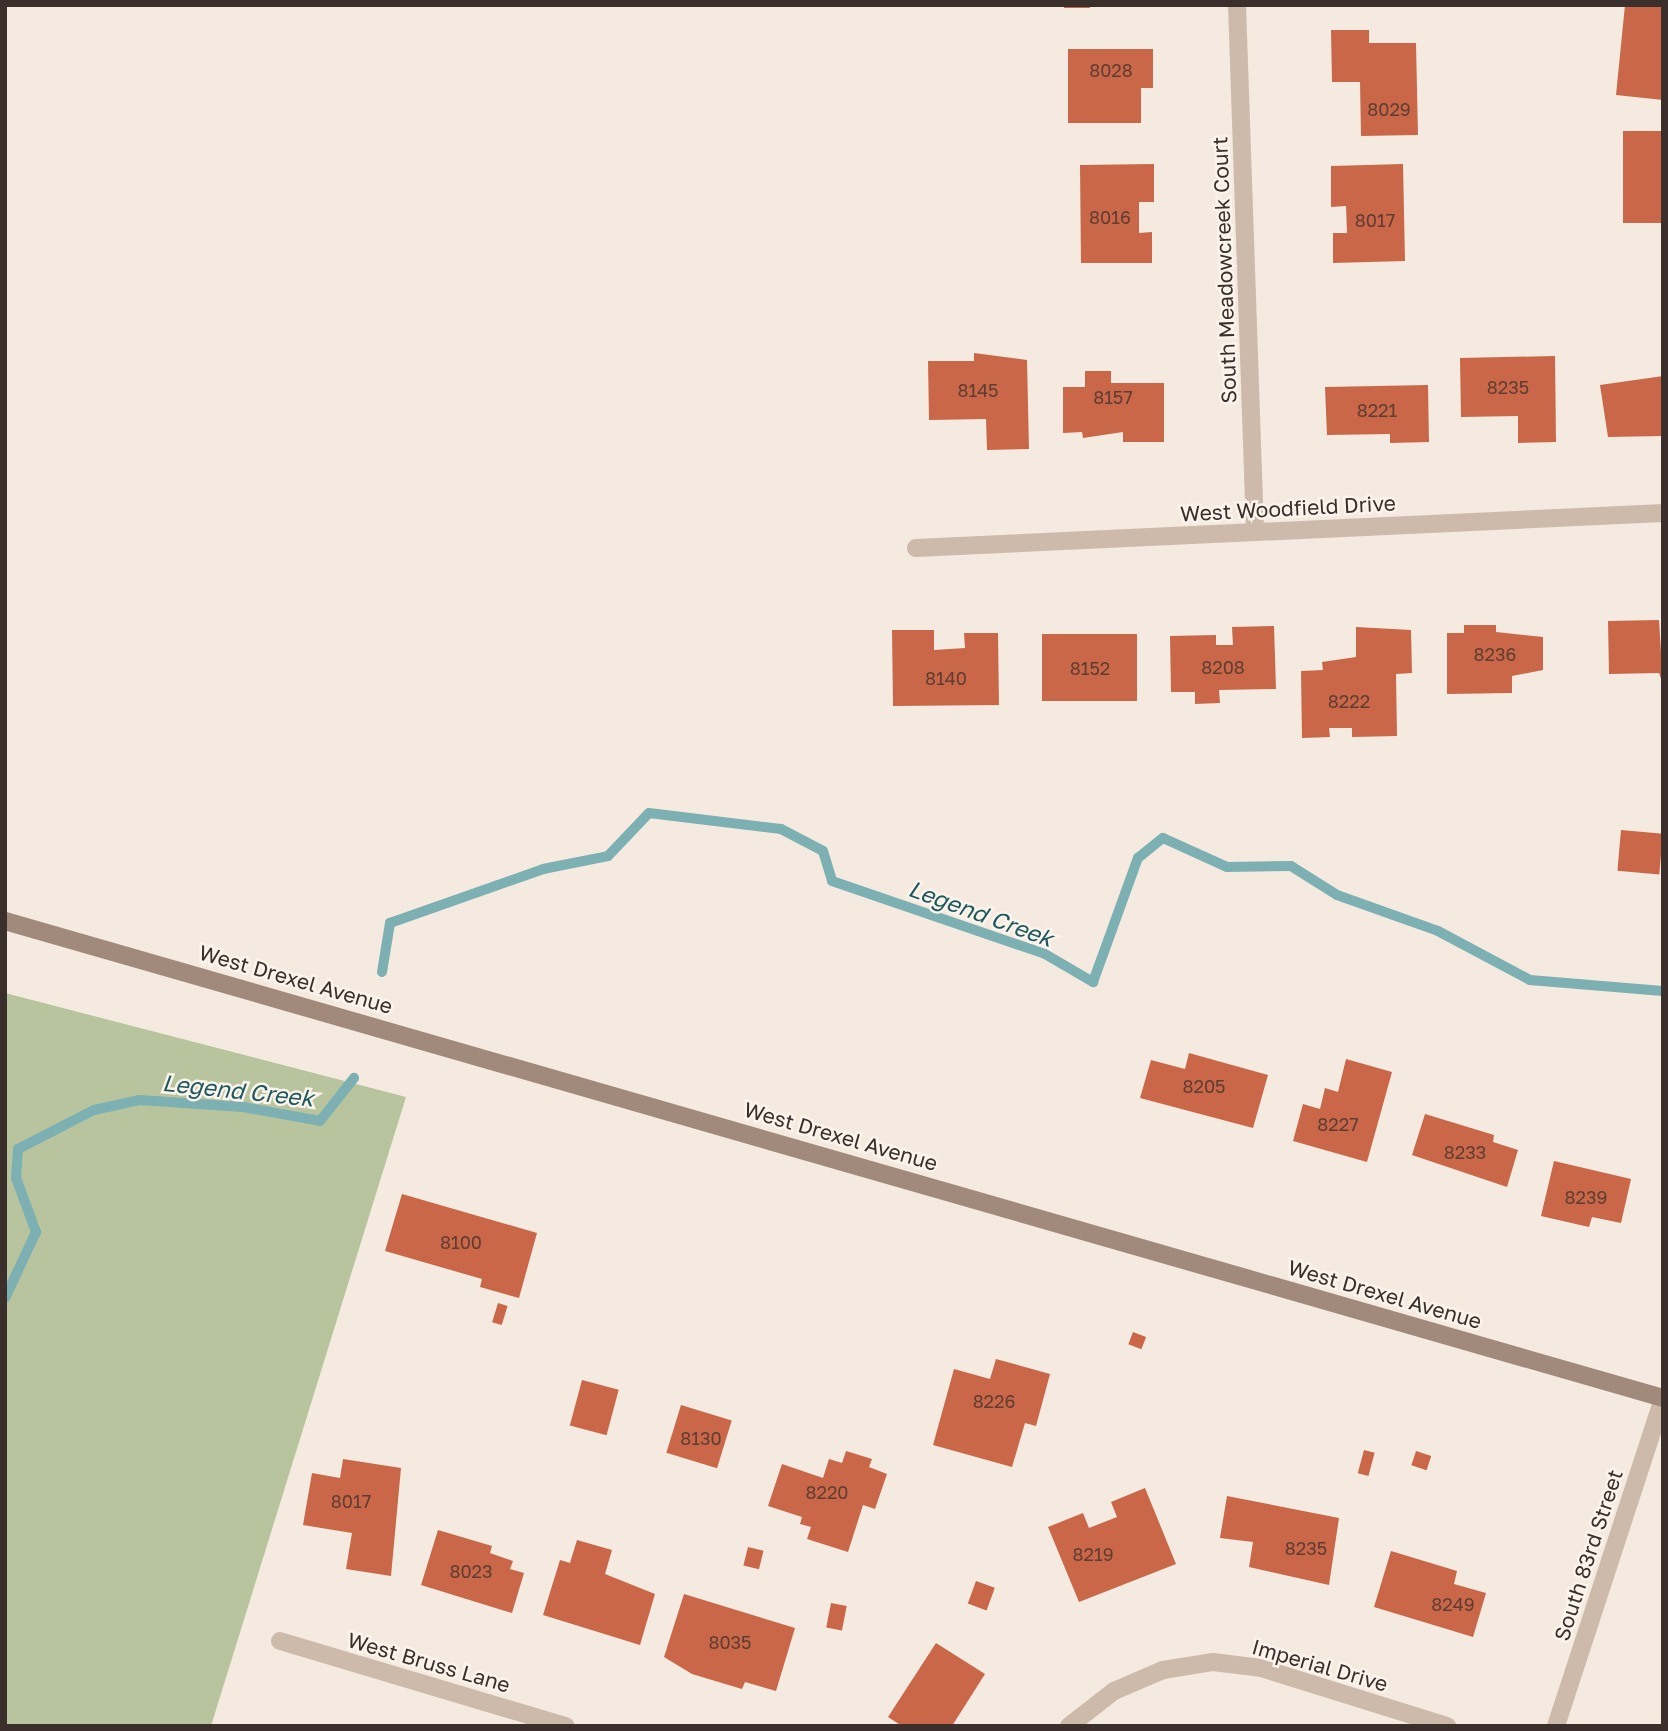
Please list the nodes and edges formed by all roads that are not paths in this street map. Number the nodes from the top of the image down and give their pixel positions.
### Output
1 (1237, 5) edge
2 (1663, 513) edge
3 (1255, 532) junction
4 (916, 548) dead end
5 (5, 921) edge
6 (1663, 1399) edge
7 (280, 1642) dead end
8 (566, 1726) edge
9 (1069, 1726) edge
10 (1447, 1726) edge
11 (1556, 1726) edge

1 - 3 street, South Meadowcreek Court
2 - 3 street, West Woodfield Drive
3 - 4 street, West Woodfield Drive
5 - 6 street, West Drexel Avenue
6 - 11 street, South 83rd Street
7 - 8 street, West Bruss Lane
9 - 10 street, Imperial Drive

